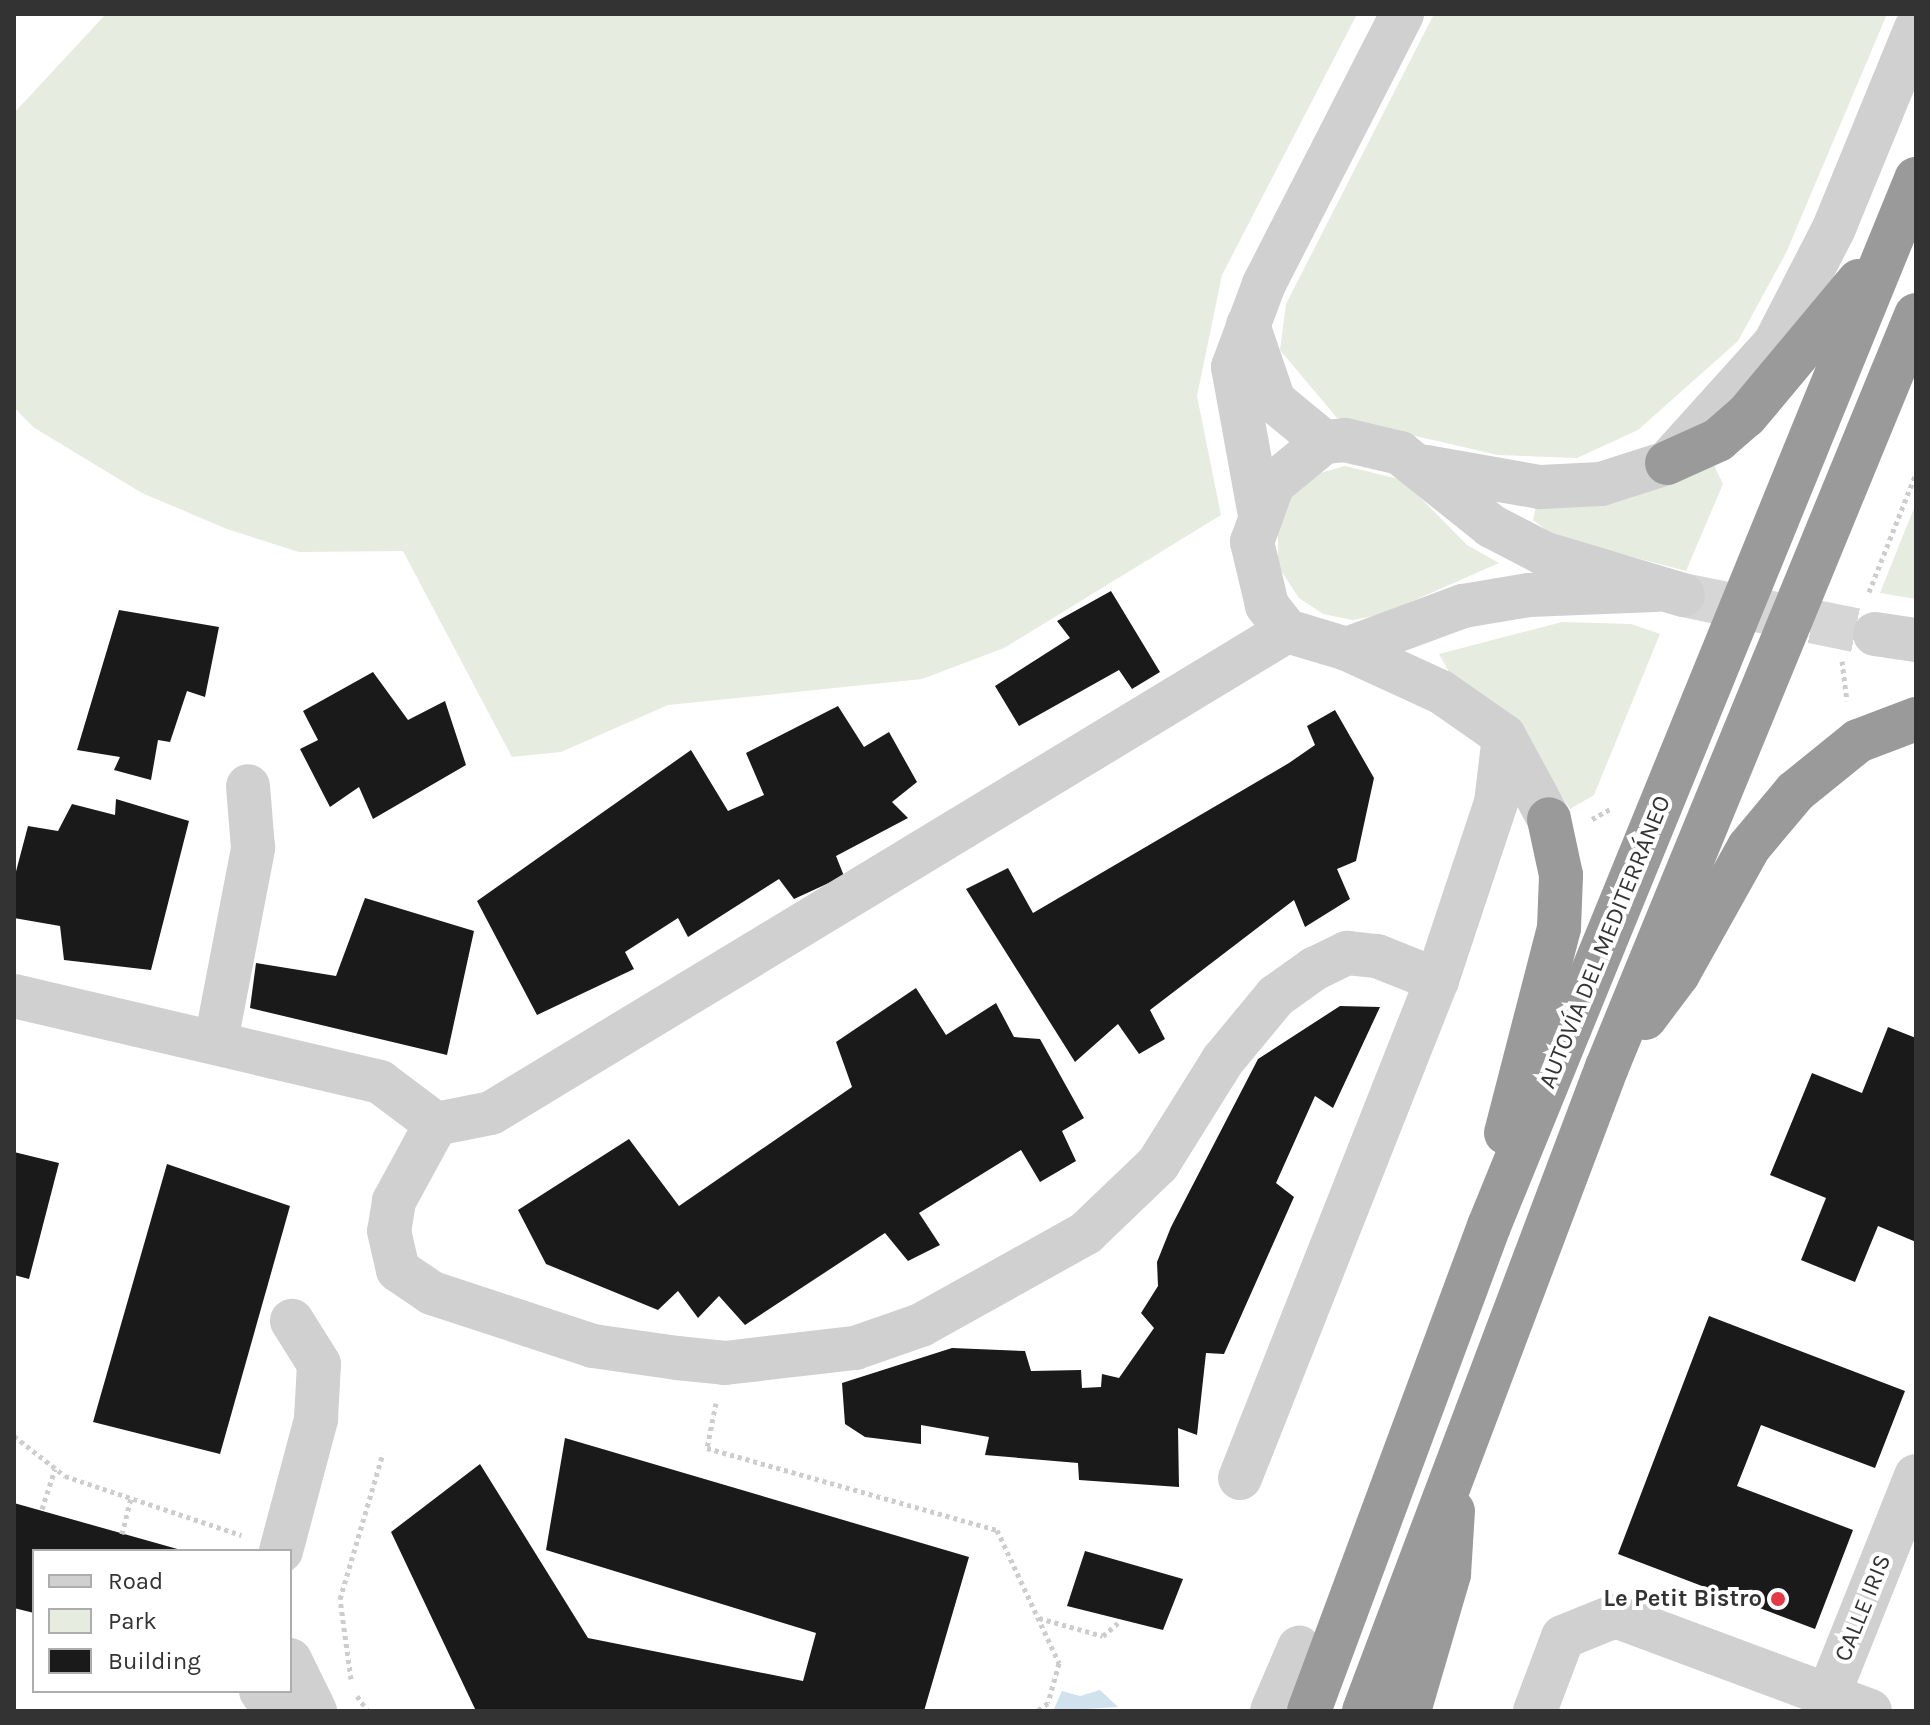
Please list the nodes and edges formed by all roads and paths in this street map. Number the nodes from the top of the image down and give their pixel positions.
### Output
1 (1402, 14) edge
2 (1916, 28) edge
3 (1916, 179) edge
4 (1892, 238) junction
5 (1916, 315) edge
6 (1247, 323) junction
7 (1324, 442) junction
8 (1667, 463) junction
9 (1417, 465) junction
10 (1259, 510) junction
11 (1287, 631) junction
12 (1347, 649) junction
13 (1916, 719) edge
14 (1504, 736) junction
15 (248, 786) dead end
16 (1549, 819) junction
17 (1481, 847) junction
18 (1437, 980) junction
19 (14, 996) edge
20 (216, 1041) junction
21 (1607, 1067) junction
22 (436, 1124) junction
23 (1489, 1226) junction
24 (292, 1321) dead end
25 (725, 1363) junction
26 (14, 1436) edge
27 (383, 1453) dead end
28 (1456, 1462) junction
29 (55, 1469) junction
30 (1916, 1476) edge
31 (1240, 1478) dead end
32 (131, 1498) junction
33 (42, 1509) dead end
34 (1381, 1513) junction
35 (122, 1534) dead end
36 (278, 1549) edge
37 (281, 1549) edge
38 (1038, 1618) junction
39 (1119, 1622) dead end
40 (1299, 1648) joint
41 (292, 1664) edge
42 (262, 1693) edge
43 (1828, 1696) junction
44 (275, 1711) edge
45 (315, 1711) edge
46 (368, 1711) edge
47 (1037, 1711) edge
48 (1272, 1711) edge
49 (1309, 1711) edge
50 (1364, 1711) edge
51 (1409, 1711) edge
52 (1535, 1711) edge
53 (1870, 1711) edge

1 - 6 street
2 - 8 street
3 - 4 highway, AUTOVÍA DEL MEDITERRÁNEO
4 - 8 highway
4 - 23 highway, AUTOVÍA DEL MEDITERRÁNEO
5 - 21 highway, AUTOVÍA DEL MEDITERRÁNEO
6 - 7 street
6 - 10 street
7 - 9 street
7 - 10 street
8 - 9 street
9 - 12 street
10 - 11 street
11 - 12 street
11 - 22 street
12 - 14 street
13 - 21 highway
14 - 16 street
14 - 17 street
15 - 20 street
16 - 17 street
16 - 23 highway
17 - 18 street
18 - 25 street
18 - 31 street
19 - 20 street
20 - 22 street
21 - 28 highway, AUTOVÍA DEL MEDITERRÁNEO
22 - 25 street
23 - 34 highway, AUTOVÍA DEL MEDITERRÁNEO
24 - 37 street
25 - 38 path
26 - 29 path
27 - 46 path
28 - 50 highway, AUTOVÍA DEL MEDITERRÁNEO
28 - 51 highway
29 - 32 path
29 - 33 path
30 - 43 street, CALLE IRIS
32 - 35 path
32 - 36 path
34 - 40 highway
34 - 49 highway, AUTOVÍA DEL MEDITERRÁNEO
38 - 39 path
38 - 47 path
40 - 48 street
41 - 45 street
42 - 44 street
43 - 52 street
43 - 53 street

